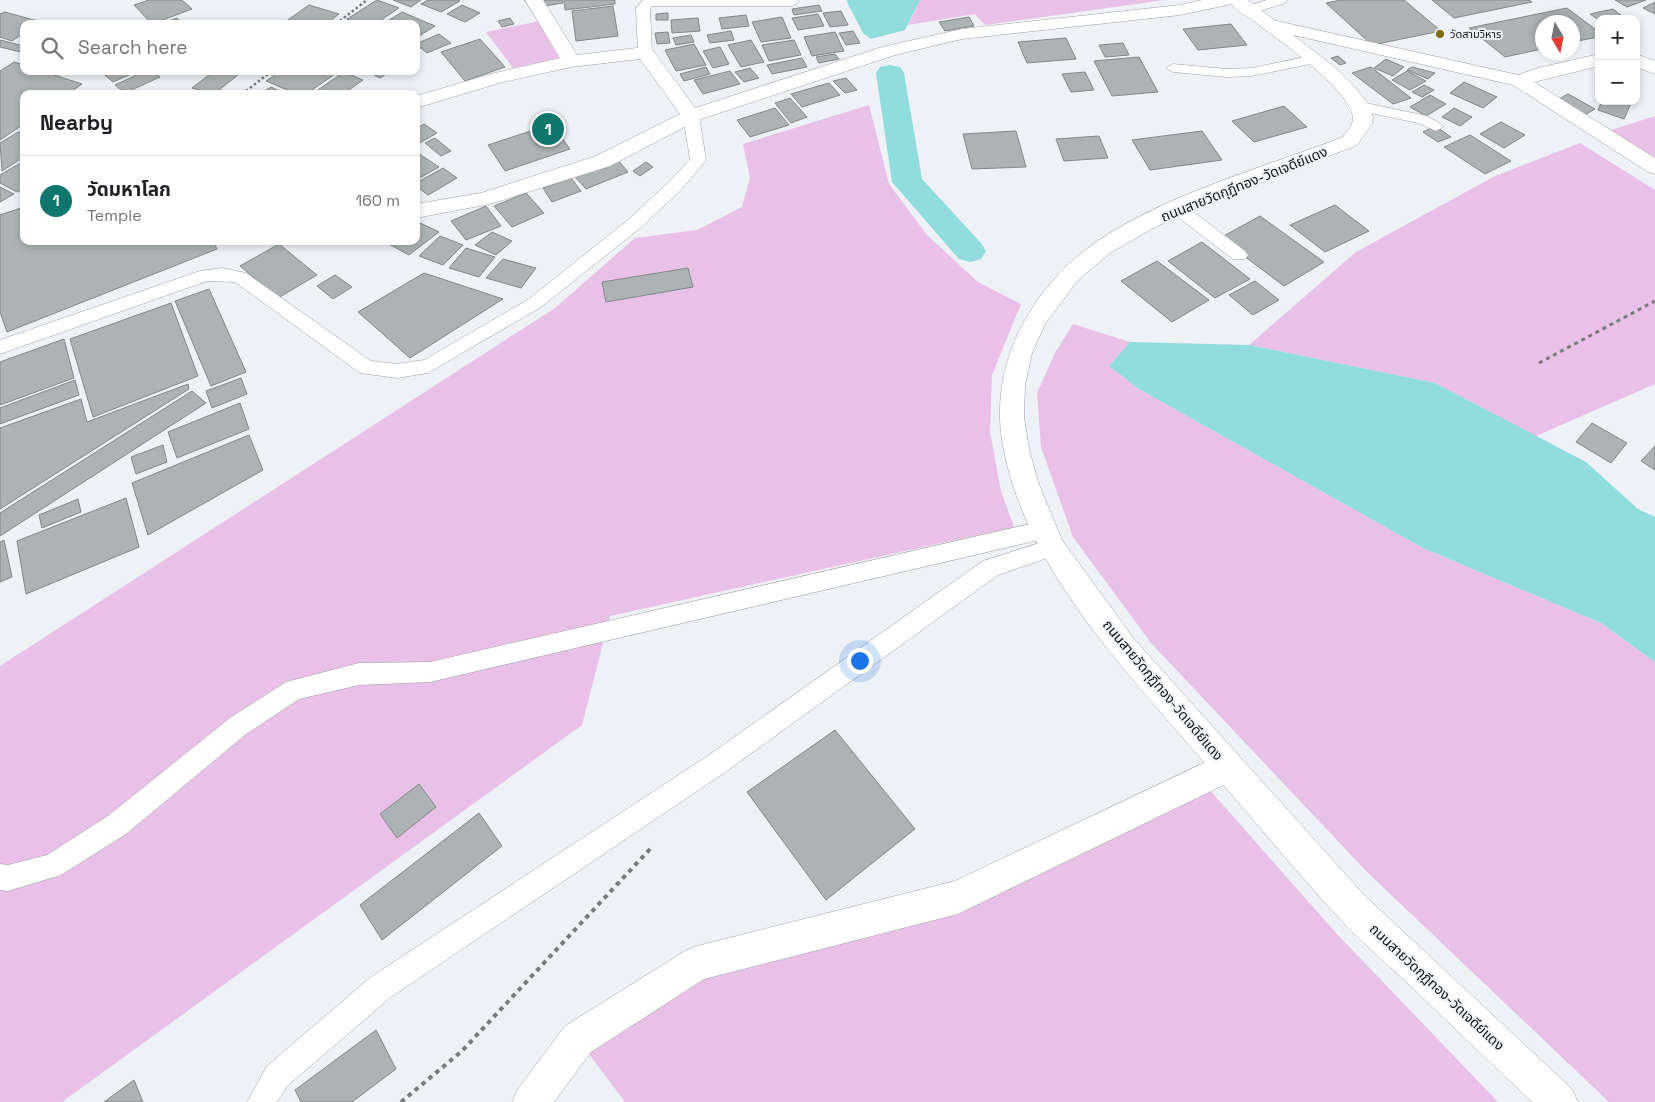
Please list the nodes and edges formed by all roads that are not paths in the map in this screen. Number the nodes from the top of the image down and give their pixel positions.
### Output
1 (534, 0) edge
2 (1280, 0) edge
3 (649, 1) edge
4 (792, 2) dead end
5 (1245, 8) edge
6 (645, 52) junction
7 (1315, 59) junction
8 (571, 61) junction
9 (1595, 61) edge
10 (1640, 62) edge
11 (1172, 68) dead end
12 (1655, 68) edge
13 (1519, 81) junction
14 (420, 101) edge
15 (1361, 107) junction
16 (691, 116) junction
17 (1436, 126) dead end
18 (1655, 167) edge
19 (1177, 208) junction
20 (420, 210) edge
21 (1240, 255) dead end
22 (0, 347) edge
23 (1047, 539) junction
24 (1227, 767) junction
25 (0, 877) edge
26 (261, 1102) edge
27 (531, 1102) edge
28 (1559, 1102) edge

1 - 8 street
2 - 5 lane
3 - 4 lane
3 - 6 lane
5 - 7 street
5 - 13 street
5 - 16 street
6 - 8 street
6 - 16 street
7 - 11 lane
7 - 15 street
8 - 14 street
9 - 13 street
10 - 12 street
13 - 18 street
15 - 17 lane
15 - 19 street, ถนนสายวัดกุฎีทอง-วัดเจดีย์แดง
16 - 20 street
16 - 22 lane
19 - 21 lane
19 - 23 street, ถนนสายวัดกุฎีทอง-วัดเจดีย์แดง
23 - 24 street, ถนนสายวัดกุฎีทอง-วัดเจดีย์แดง
23 - 25 lane
23 - 26 lane
24 - 27 street
24 - 28 street, ถนนสายวัดกุฎีทอง-วัดเจดีย์แดง

